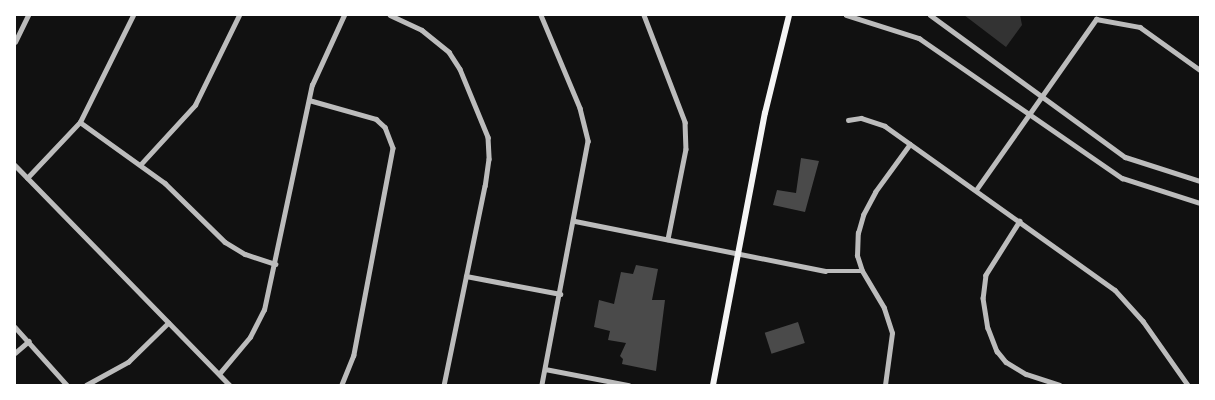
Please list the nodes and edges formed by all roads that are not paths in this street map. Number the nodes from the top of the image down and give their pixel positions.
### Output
1 (28, 15) edge
2 (133, 15) edge
3 (239, 15) edge
4 (344, 15) edge
5 (390, 15) edge
6 (541, 15) edge
7 (644, 15) edge
8 (789, 15) edge
9 (846, 15) edge
10 (930, 15) edge
11 (1095, 17) edge
12 (15, 42) edge
13 (1200, 70) edge
14 (1042, 97) junction
15 (309, 100) junction
16 (1030, 114) junction
17 (848, 120) dead end
18 (80, 122) junction
19 (910, 144) junction
20 (141, 164) junction
21 (15, 165) edge
22 (27, 178) junction
23 (1200, 182) edge
24 (976, 190) junction
25 (1200, 203) edge
26 (575, 221) junction
27 (1020, 221) junction
28 (668, 240) junction
29 (737, 253) junction
30 (275, 264) junction
31 (862, 271) junction
32 (466, 276) junction
33 (560, 294) junction
34 (168, 322) junction
35 (15, 327) edge
36 (29, 341) junction
37 (15, 353) edge
38 (545, 369) junction
39 (219, 374) junction
40 (67, 385) edge
41 (86, 385) edge
42 (230, 385) edge
43 (342, 385) edge
44 (444, 385) edge
45 (542, 385) edge
46 (628, 385) edge
47 (713, 385) edge
48 (885, 385) edge
49 (1059, 385) edge
50 (1188, 385) edge

1 - 12 street
2 - 18 street
3 - 20 street
4 - 15 street
5 - 32 street
6 - 26 street
7 - 28 street
8 - 29 main road
9 - 16 street
10 - 14 street
11 - 13 street
11 - 14 street
14 - 16 street
14 - 23 street
15 - 30 street
15 - 43 street
16 - 24 street
16 - 25 street
17 - 19 street
18 - 20 street
18 - 22 street
19 - 24 street
19 - 31 street
20 - 30 street
21 - 22 street
22 - 34 street
24 - 27 street
26 - 28 street
26 - 33 street
27 - 49 street
27 - 50 street
28 - 29 street
29 - 31 street
29 - 47 main road
30 - 39 street
31 - 48 street
32 - 33 street
32 - 44 street
33 - 38 street
34 - 39 street
34 - 41 street
35 - 36 street
36 - 37 street
36 - 40 street
38 - 45 street
38 - 46 street
39 - 42 street

